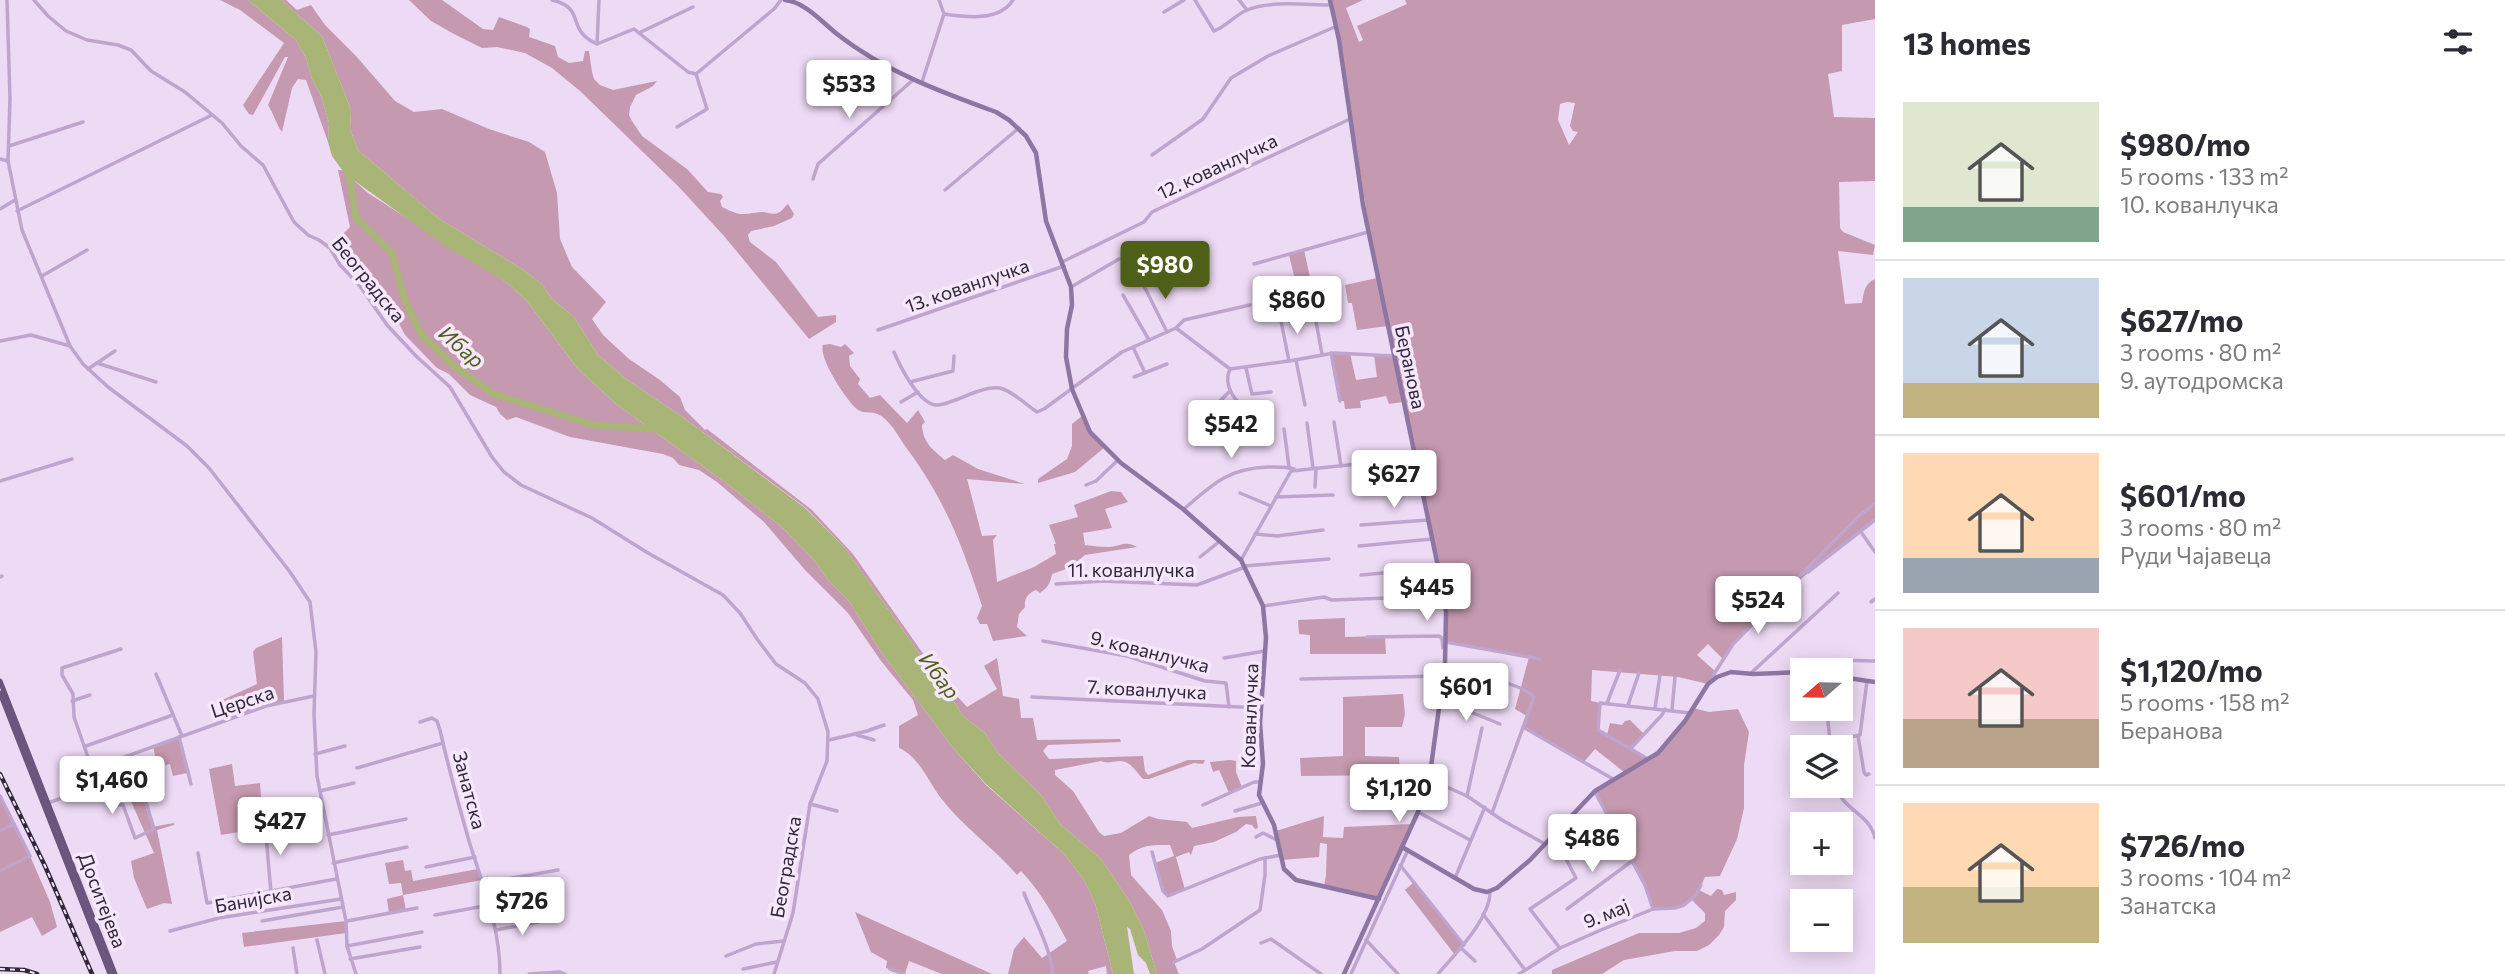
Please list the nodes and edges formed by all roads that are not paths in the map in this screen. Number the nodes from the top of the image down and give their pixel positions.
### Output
1 (7, 0) edge
2 (34, 0) edge
3 (552, 0) edge
4 (599, 0) edge
5 (782, 0) edge
6 (939, 0) edge
7 (1013, 0) edge
8 (1184, 0) edge
9 (1195, 0) edge
10 (1239, 0) edge
11 (1332, 5) edge
12 (693, 7) dead end
13 (1247, 10) junction
14 (1164, 12) dead end
15 (944, 14) junction
16 (1337, 26) junction
17 (639, 33) junction
18 (597, 44) junction
19 (696, 74) junction
20 (914, 79) junction
21 (922, 82) junction
22 (212, 115) junction
23 (1350, 119) junction
24 (83, 122) dead end
25 (677, 127) dead end
26 (1019, 128) junction
27 (9, 146) junction
28 (1152, 155) dead end
29 (0, 159) edge
30 (8, 161) junction
31 (813, 179) dead end
32 (945, 190) dead end
33 (15, 200) junction
34 (0, 209) edge
35 (17, 211) junction
36 (1368, 232) junction
37 (87, 250) dead end
38 (1119, 259) dead end
39 (1063, 264) junction
40 (1254, 264) dead end
41 (42, 276) junction
42 (1142, 282) dead end
43 (1071, 287) junction
44 (1123, 295) dead end
45 (1250, 304) dead end
46 (1314, 311) dead end
47 (1280, 316) dead end
48 (1176, 328) junction
49 (878, 330) dead end
50 (1167, 331) junction
51 (1149, 340) junction
52 (0, 341) edge
53 (70, 346) junction
54 (1133, 347) junction
55 (115, 351) dead end
56 (894, 352) dead end
57 (1331, 353) junction
58 (1322, 354) junction
59 (954, 356) dead end
60 (1394, 356) junction
61 (1296, 360) junction
62 (1289, 361) junction
63 (97, 363) junction
64 (1167, 365) dead end
65 (1246, 368) junction
66 (88, 369) junction
67 (1230, 369) junction
68 (1145, 373) junction
69 (1134, 377) dead end
70 (910, 382) junction
71 (156, 383) dead end
72 (1072, 389) junction
73 (1230, 391) junction
74 (918, 392) junction
75 (1271, 392) dead end
76 (1340, 401) dead end
77 (901, 402) dead end
78 (1305, 405) dead end
79 (1200, 421) dead end
80 (1334, 422) dead end
81 (1307, 423) dead end
82 (1262, 427) dead end
83 (1284, 429) dead end
84 (1415, 458) junction
85 (72, 459) dead end
86 (1118, 460) junction
87 (1341, 466) junction
88 (1289, 467) junction
89 (1315, 468) junction
90 (1294, 469) junction
91 (0, 481) edge
92 (1086, 485) dead end
93 (1315, 487) dead end
94 (1240, 493) dead end
95 (1333, 495) dead end
96 (1276, 496) junction
97 (1875, 503) edge
98 (1271, 506) junction
99 (1183, 509) junction
100 (1428, 520) junction
101 (1875, 520) edge
102 (1361, 525) dead end
103 (1323, 530) dead end
104 (1861, 532) junction
105 (1255, 534) junction
106 (1432, 539) junction
107 (1220, 541) junction
108 (1359, 546) dead end
109 (1875, 552) edge
110 (1200, 557) dead end
111 (1329, 559) dead end
112 (1243, 564) junction
113 (1438, 568) junction
114 (1361, 575) dead end
115 (1799, 578) junction
116 (1055, 583) dead end
117 (1838, 593) dead end
118 (1444, 596) junction
119 (1263, 606) junction
120 (1367, 637) dead end
121 (1042, 641) dead end
122 (1446, 642) junction
123 (121, 649) dead end
124 (1265, 651) junction
125 (1224, 658) dead end
126 (1541, 659) dead end
127 (1853, 660) edge
128 (1875, 661) edge
129 (1444, 666) junction
130 (1620, 670) dead end
131 (1790, 672) edge
132 (1639, 673) dead end
133 (156, 674) dead end
134 (1750, 674) junction
135 (1660, 675) dead end
136 (1443, 676) junction
137 (1675, 677) dead end
138 (1301, 679) dead end
139 (1714, 679) junction
140 (1853, 679) edge
141 (0, 681) edge
142 (1867, 681) junction
143 (1875, 682) edge
144 (0, 693) edge
145 (90, 695) dead end
146 (314, 696) junction
147 (1032, 697) dead end
148 (1441, 700) junction
149 (72, 701) junction
150 (1607, 704) junction
151 (1628, 705) junction
152 (1228, 707) junction
153 (1261, 708) junction
154 (1655, 708) junction
155 (1665, 709) junction
156 (1672, 710) junction
157 (1690, 713) junction
158 (173, 715) junction
159 (420, 722) dead end
160 (1500, 724) dead end
161 (884, 725) dead end
162 (16, 727) junction
163 (1523, 727) junction
164 (1482, 728) dead end
165 (855, 734) junction
166 (1858, 736) junction
167 (180, 737) junction
168 (1853, 737) edge
169 (829, 740) junction
170 (874, 740) dead end
171 (443, 743) junction
172 (86, 746) junction
173 (345, 746) dead end
174 (1632, 748) junction
175 (132, 754) junction
176 (315, 754) junction
177 (1649, 760) junction
178 (357, 768) dead end
179 (99, 774) junction
180 (1868, 774) dead end
181 (1429, 779) junction
182 (1613, 779) junction
183 (1261, 782) junction
184 (354, 783) dead end
185 (191, 784) dead end
186 (91, 790) junction
187 (320, 791) junction
188 (1595, 791) junction
189 (0, 796) edge
190 (1467, 796) junction
191 (1840, 798) edge
192 (1262, 803) junction
193 (46, 804) junction
194 (810, 804) junction
195 (1203, 806) dead end
196 (1485, 807) junction
197 (837, 811) dead end
198 (1235, 811) dead end
199 (1418, 811) junction
200 (1491, 812) junction
201 (1482, 814) junction
202 (1572, 816) junction
203 (405, 819) dead end
204 (14, 824) junction
205 (265, 824) dead end
206 (0, 831) edge
207 (328, 835) junction
208 (1554, 836) junction
209 (1256, 837) dead end
210 (1875, 838) edge
211 (1470, 840) junction
212 (1278, 842) junction
213 (1546, 844) junction
214 (407, 846) dead end
215 (1405, 849) junction
216 (1152, 852) dead end
217 (198, 853) dead end
218 (1281, 855) junction
219 (1595, 855) dead end
220 (475, 857) junction
221 (1265, 858) junction
222 (1632, 861) junction
223 (333, 863) junction
224 (1401, 865) junction
225 (426, 867) dead end
226 (558, 870) dead end
227 (0, 871) edge
228 (1455, 878) junction
229 (336, 879) junction
230 (483, 883) junction
231 (1701, 885) dead end
232 (271, 892) junction
233 (1490, 892) junction
234 (1024, 893) dead end
235 (341, 899) junction
236 (1379, 899) junction
237 (490, 905) junction
238 (343, 907) junction
239 (417, 908) dead end
240 (1567, 909) dead end
241 (1653, 909) junction
242 (1483, 914) junction
243 (435, 915) dead end
244 (262, 921) dead end
245 (346, 921) junction
246 (543, 921) dead end
247 (496, 930) junction
248 (170, 931) dead end
249 (422, 932) dead end
250 (317, 940) dead end
251 (1366, 940) junction
252 (784, 941) junction
253 (1261, 943) dead end
254 (347, 946) junction
255 (1462, 946) junction
256 (419, 947) dead end
257 (1560, 947) junction
258 (293, 948) dead end
259 (726, 956) dead end
260 (350, 959) junction
261 (777, 961) junction
262 (1475, 961) dead end
263 (1174, 962) dead end
264 (743, 969) dead end
265 (890, 969) dead end
266 (1525, 970) junction
267 (112, 974) edge
268 (297, 974) edge
269 (325, 974) edge
270 (356, 974) edge
271 (500, 974) edge
272 (529, 974) edge
273 (565, 974) edge
274 (774, 974) edge
275 (904, 974) edge
276 (1053, 974) edge
277 (1321, 974) edge
278 (1347, 974) edge
279 (1398, 974) edge
280 (1439, 974) edge
281 (1519, 974) edge

1 - 27 street
2 - 22 street, Београдска
3 - 18 street
4 - 18 street
5 - 19 street
5 - 20 main road, Кованлучка
6 - 15 street
7 - 15 street
8 - 14 street
9 - 13 street
10 - 13 street
11 - 13 street
11 - 16 main road, Беранова
12 - 17 street
15 - 21 street
16 - 23 main road, Беранова
16 - 28 street
17 - 18 street
17 - 19 street
19 - 25 street
20 - 21 main road, Кованлучка
20 - 31 street
21 - 26 main road, Кованлучка
22 - 35 street
22 - 169 street, Београдска
23 - 36 main road, Беранова
23 - 39 street, 12. кованлучка
24 - 27 street
26 - 32 street
26 - 39 main road, Кованлучка
27 - 30 street
29 - 30 street
30 - 33 street
33 - 34 street
33 - 35 street
35 - 41 street
36 - 40 street
36 - 60 main road, Беранова
37 - 41 street
38 - 43 street
39 - 43 main road, Кованлучка
39 - 49 street, 13. кованлучка
41 - 53 street
42 - 50 street
43 - 72 main road, Кованлучка
44 - 51 street
45 - 48 street
46 - 58 street
47 - 62 street
48 - 50 street
48 - 67 street
50 - 51 street
51 - 54 street
52 - 53 street
53 - 66 street
54 - 68 street
54 - 72 street
55 - 63 street
56 - 70 street
57 - 58 street
57 - 60 street
57 - 76 street
58 - 61 street
59 - 70 street
60 - 84 main road, Беранова
61 - 62 street
61 - 78 street
62 - 65 street
63 - 66 street
63 - 71 street
64 - 68 street
65 - 67 street
65 - 75 street
66 - 146 street
67 - 73 street
68 - 69 street
70 - 74 street
72 - 74 street
72 - 86 main road, Кованлучка
73 - 79 street
73 - 82 street
74 - 77 street
80 - 87 street
81 - 89 street
83 - 88 street
84 - 87 street
84 - 100 main road, Беранова
85 - 91 street
86 - 92 street
86 - 99 main road, Кованлучка
87 - 89 street
88 - 90 street
88 - 99 street
89 - 90 street
89 - 93 street
90 - 96 street
94 - 98 street
95 - 96 street
96 - 98 street
97 - 115 street
98 - 105 street
99 - 107 main road, Кованлучка
100 - 102 street
100 - 106 main road, Беранова
101 - 104 street
103 - 105 street
104 - 109 street
104 - 115 street
105 - 112 street
106 - 108 street
106 - 113 main road, Беранова
107 - 110 street
107 - 112 main road, Кованлучка
111 - 112 street, 11. кованлучка
112 - 116 street, 11. кованлучка
112 - 119 main road, Кованлучка
113 - 114 street
113 - 118 main road, Беранова
115 - 139 street
117 - 134 street
118 - 119 street
118 - 122 main road, Беранова
119 - 124 main road, Кованлучка
120 - 129 street
121 - 152 street, 9. кованлучка
122 - 126 street
122 - 129 main road, Беранова
123 - 149 street
124 - 125 street, Кованлучка
124 - 153 main road, Кованлучка
127 - 128 street
129 - 136 main road, Беранова
129 - 163 street
130 - 150 street
131 - 134 main road
132 - 151 street
133 - 158 street
134 - 139 main road
135 - 154 street
136 - 138 street
136 - 148 main road, Беранова
137 - 156 street
139 - 157 main road
140 - 142 main road
141 - 162 main road, Доситејева
142 - 143 main road
142 - 166 street
144 - 162 main road, Доситејева
145 - 149 street
146 - 167 street, Церска
146 - 176 street
147 - 152 street, 7. кованлучка
148 - 160 street
148 - 181 main road, Беранова
149 - 172 street
150 - 151 street
150 - 174 street
151 - 154 street
152 - 153 street, 7. кованлучка
153 - 183 main road, Кованлучка
154 - 155 street
155 - 156 street
155 - 174 street
156 - 157 street
157 - 177 main road
158 - 167 street
158 - 172 street
159 - 171 street, Занатска
161 - 165 street
162 - 193 main road, Доситејева
163 - 182 street
163 - 200 street
164 - 190 street
165 - 169 street
165 - 170 street
166 - 168 street
166 - 180 street
167 - 175 street, Церска
167 - 185 street
169 - 194 street, Београдска
171 - 178 street
171 - 220 street, Занатска
172 - 179 street
173 - 176 street
174 - 177 street
175 - 179 street, Церска
175 - 186 street
176 - 187 street
177 - 182 main road
179 - 186 street
181 - 190 street
181 - 199 main road, Беранова
182 - 188 main road
183 - 192 main road, Кованлучка
183 - 195 street, Кованлучка
184 - 187 street
186 - 193 street
187 - 207 street
188 - 202 main road
188 - 222 street
189 - 204 street
190 - 196 street
191 - 210 street
192 - 198 street
192 - 212 main road, Кованлучка
193 - 267 main road, Доситејева
194 - 197 street, Београдска
194 - 252 street, Београдска
196 - 200 street
196 - 201 street
199 - 211 street
199 - 215 main road, Беранова
200 - 201 street
200 - 213 street
201 - 211 street
202 - 208 main road
202 - 219 street
203 - 207 street
204 - 206 street
204 - 227 street
205 - 232 street
207 - 223 street
208 - 213 main road
208 - 257 street
209 - 212 street
211 - 228 street
212 - 218 main road, Кованлучка
213 - 233 main road
214 - 223 street
215 - 224 street, Беранова
215 - 228 main road
215 - 236 main road, Беранова
216 - 221 street
217 - 232 street
218 - 221 street
218 - 236 main road, Кованлучка
220 - 225 street
220 - 230 street, Занатска
221 - 263 street
222 - 240 street
222 - 241 street
223 - 229 street
224 - 251 street, Беранова
224 - 255 street
226 - 230 street
228 - 233 main road
229 - 232 street
229 - 235 street
230 - 237 street, Занатска
231 - 241 street, 9. мај
233 - 242 street
234 - 276 street
235 - 238 street
235 - 248 street, Банијска
236 - 278 main road, Беранова
237 - 243 street
237 - 247 street, Занатска
238 - 244 street
238 - 245 street
239 - 245 street
241 - 257 street, 9. мај
242 - 255 street
242 - 266 street
245 - 254 street
246 - 247 street
247 - 271 street, Занатска
249 - 254 street
250 - 269 street
251 - 278 street, Беранова
251 - 279 street
252 - 259 street
252 - 261 street, Београдска
253 - 277 street
254 - 260 street
255 - 262 street
255 - 280 street
256 - 260 street
257 - 266 street, 9. мај
258 - 268 street
260 - 270 street
261 - 264 street
261 - 274 street, Београдска
265 - 275 street
266 - 281 street, 9. мај
272 - 273 street

